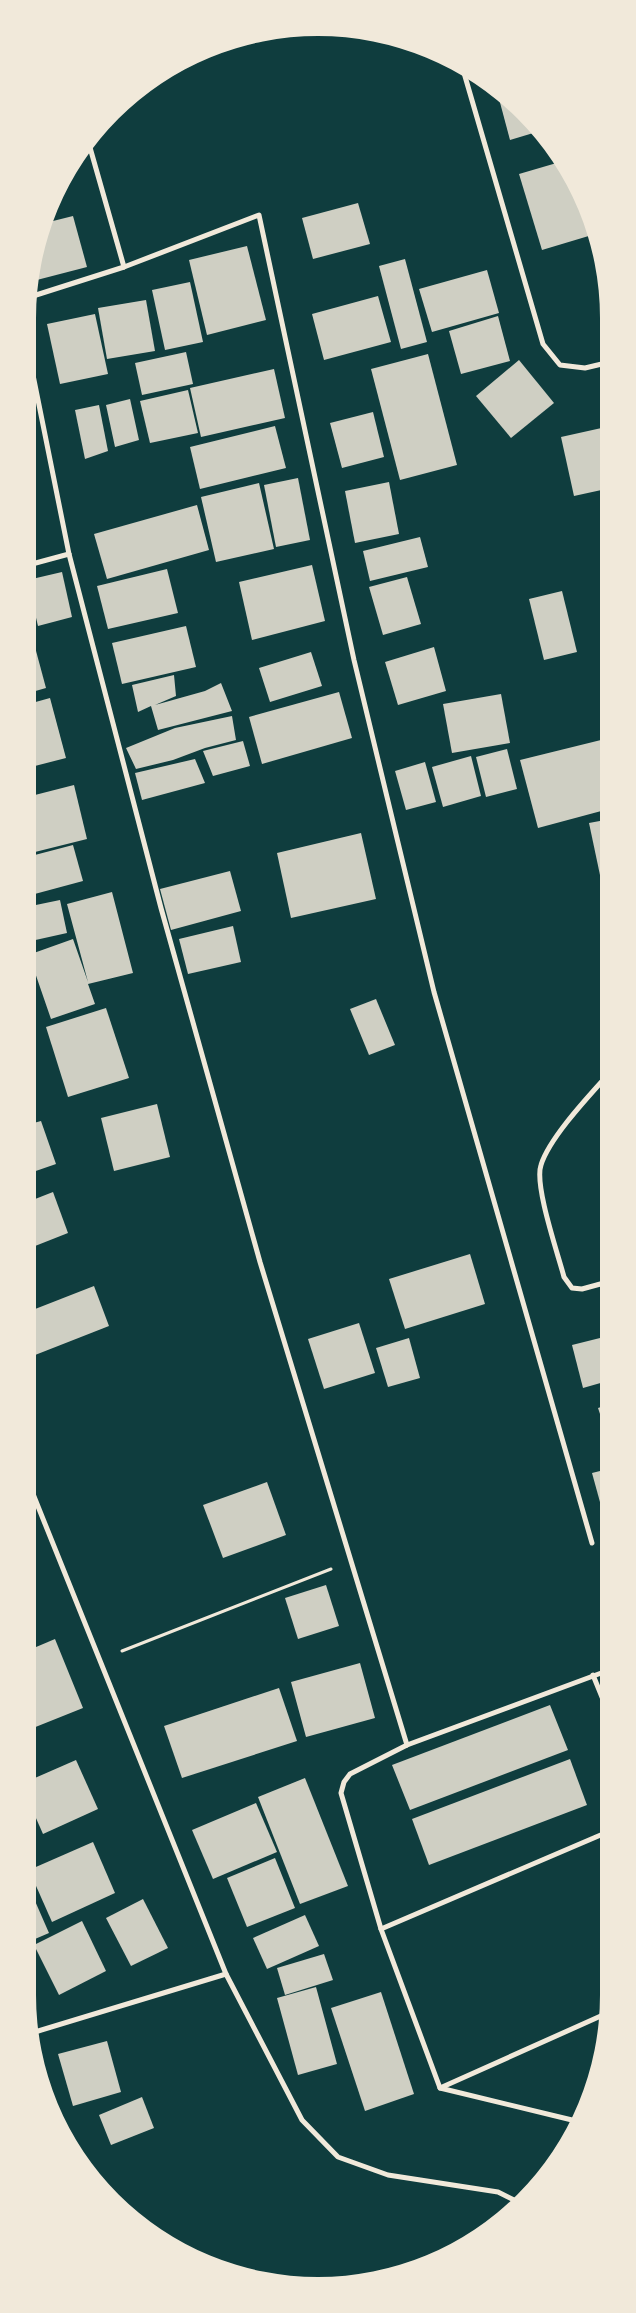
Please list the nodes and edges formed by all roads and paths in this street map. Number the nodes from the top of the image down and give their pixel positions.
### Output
1 (466, 78) edge
2 (91, 151) edge
3 (124, 268) junction
4 (38, 295) edge
5 (600, 364) edge
6 (36, 390) edge
7 (69, 554) junction
8 (36, 563) edge
9 (600, 1084) edge
10 (600, 1284) edge
11 (36, 1501) edge
12 (592, 1543) dead end
13 (352, 1561) junction
14 (100, 1659) junction
15 (600, 1673) edge
16 (593, 1675) junction
17 (600, 1692) edge
18 (407, 1745) junction
19 (600, 1835) edge
20 (381, 1929) junction
21 (226, 1974) junction
22 (599, 2017) edge
23 (39, 2031) edge
24 (440, 2088) junction
25 (571, 2120) edge
26 (512, 2199) edge

1 - 5 street
2 - 3 street
3 - 4 street
3 - 12 street
6 - 7 street
7 - 8 street
7 - 13 street
9 - 10 street
11 - 14 street
13 - 14 path
13 - 18 street
14 - 21 street
15 - 16 street
16 - 17 street
16 - 18 street
18 - 20 street
19 - 20 street
20 - 24 street
21 - 23 street
21 - 26 street
22 - 24 street
24 - 25 street

